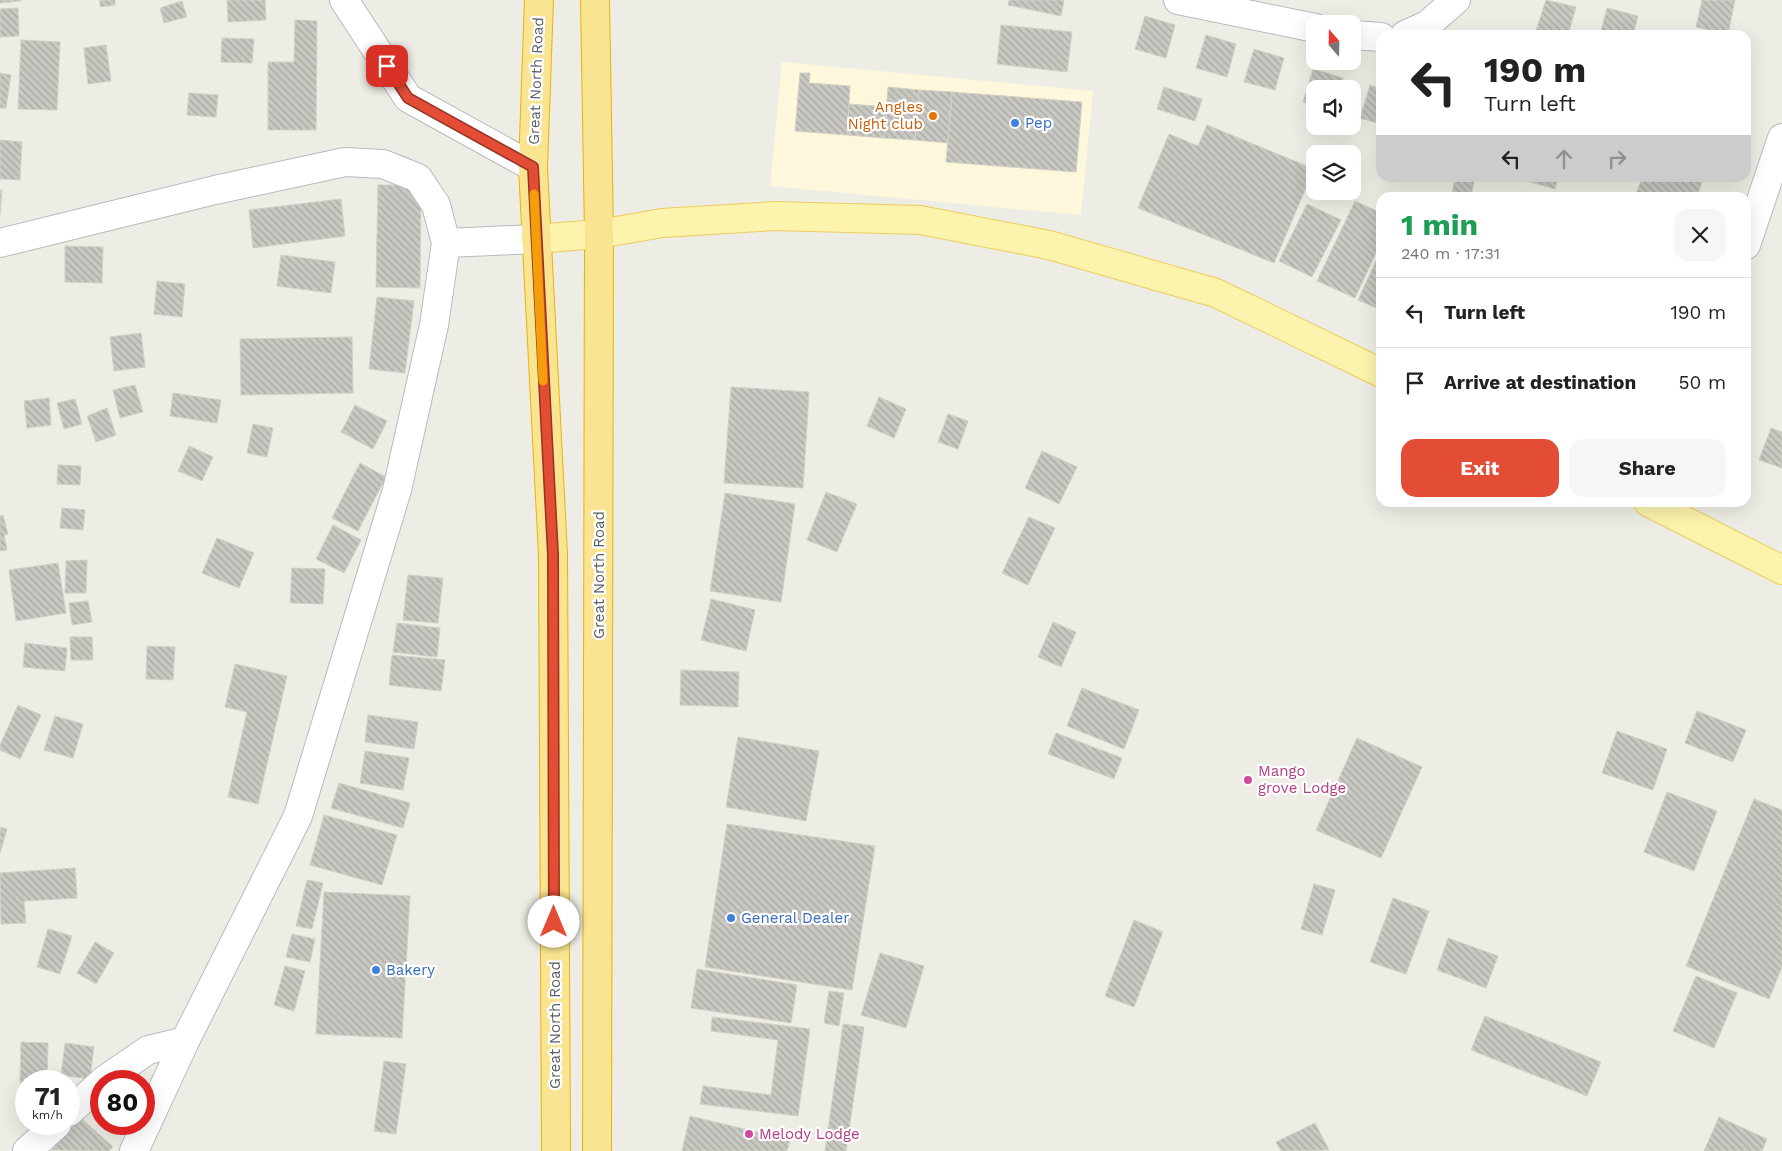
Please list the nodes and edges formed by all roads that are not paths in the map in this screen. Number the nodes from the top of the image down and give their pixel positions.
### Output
1 (344, 0) edge
2 (539, 0) edge
3 (595, 0) edge
4 (1178, 0) edge
5 (1456, 0) edge
6 (1306, 26) edge
7 (1416, 30) edge
8 (1361, 36) edge
9 (1376, 37) edge
10 (1782, 138) edge
11 (533, 167) junction
12 (1751, 230) edge
13 (599, 234) junction
14 (536, 239) junction
15 (446, 243) junction
16 (0, 244) edge
17 (1376, 371) edge
18 (1662, 507) edge
19 (1782, 570) edge
20 (185, 1041) junction
21 (119, 1070) edge
22 (90, 1093) edge
23 (80, 1102) edge
24 (45, 1135) edge
25 (27, 1151) edge
26 (134, 1151) edge
27 (556, 1151) edge
28 (597, 1151) edge

1 - 11 street
2 - 11 highway, Great North Road
3 - 13 highway, Great North Road
4 - 6 street
5 - 7 street
8 - 9 street
10 - 12 street
11 - 14 highway, Great North Road
13 - 14 main road
13 - 17 main road
13 - 28 highway, Great North Road
14 - 15 street
14 - 27 highway, Great North Road
15 - 16 street
15 - 20 street
18 - 19 main road
20 - 21 street
20 - 26 street
22 - 23 street
24 - 25 street

